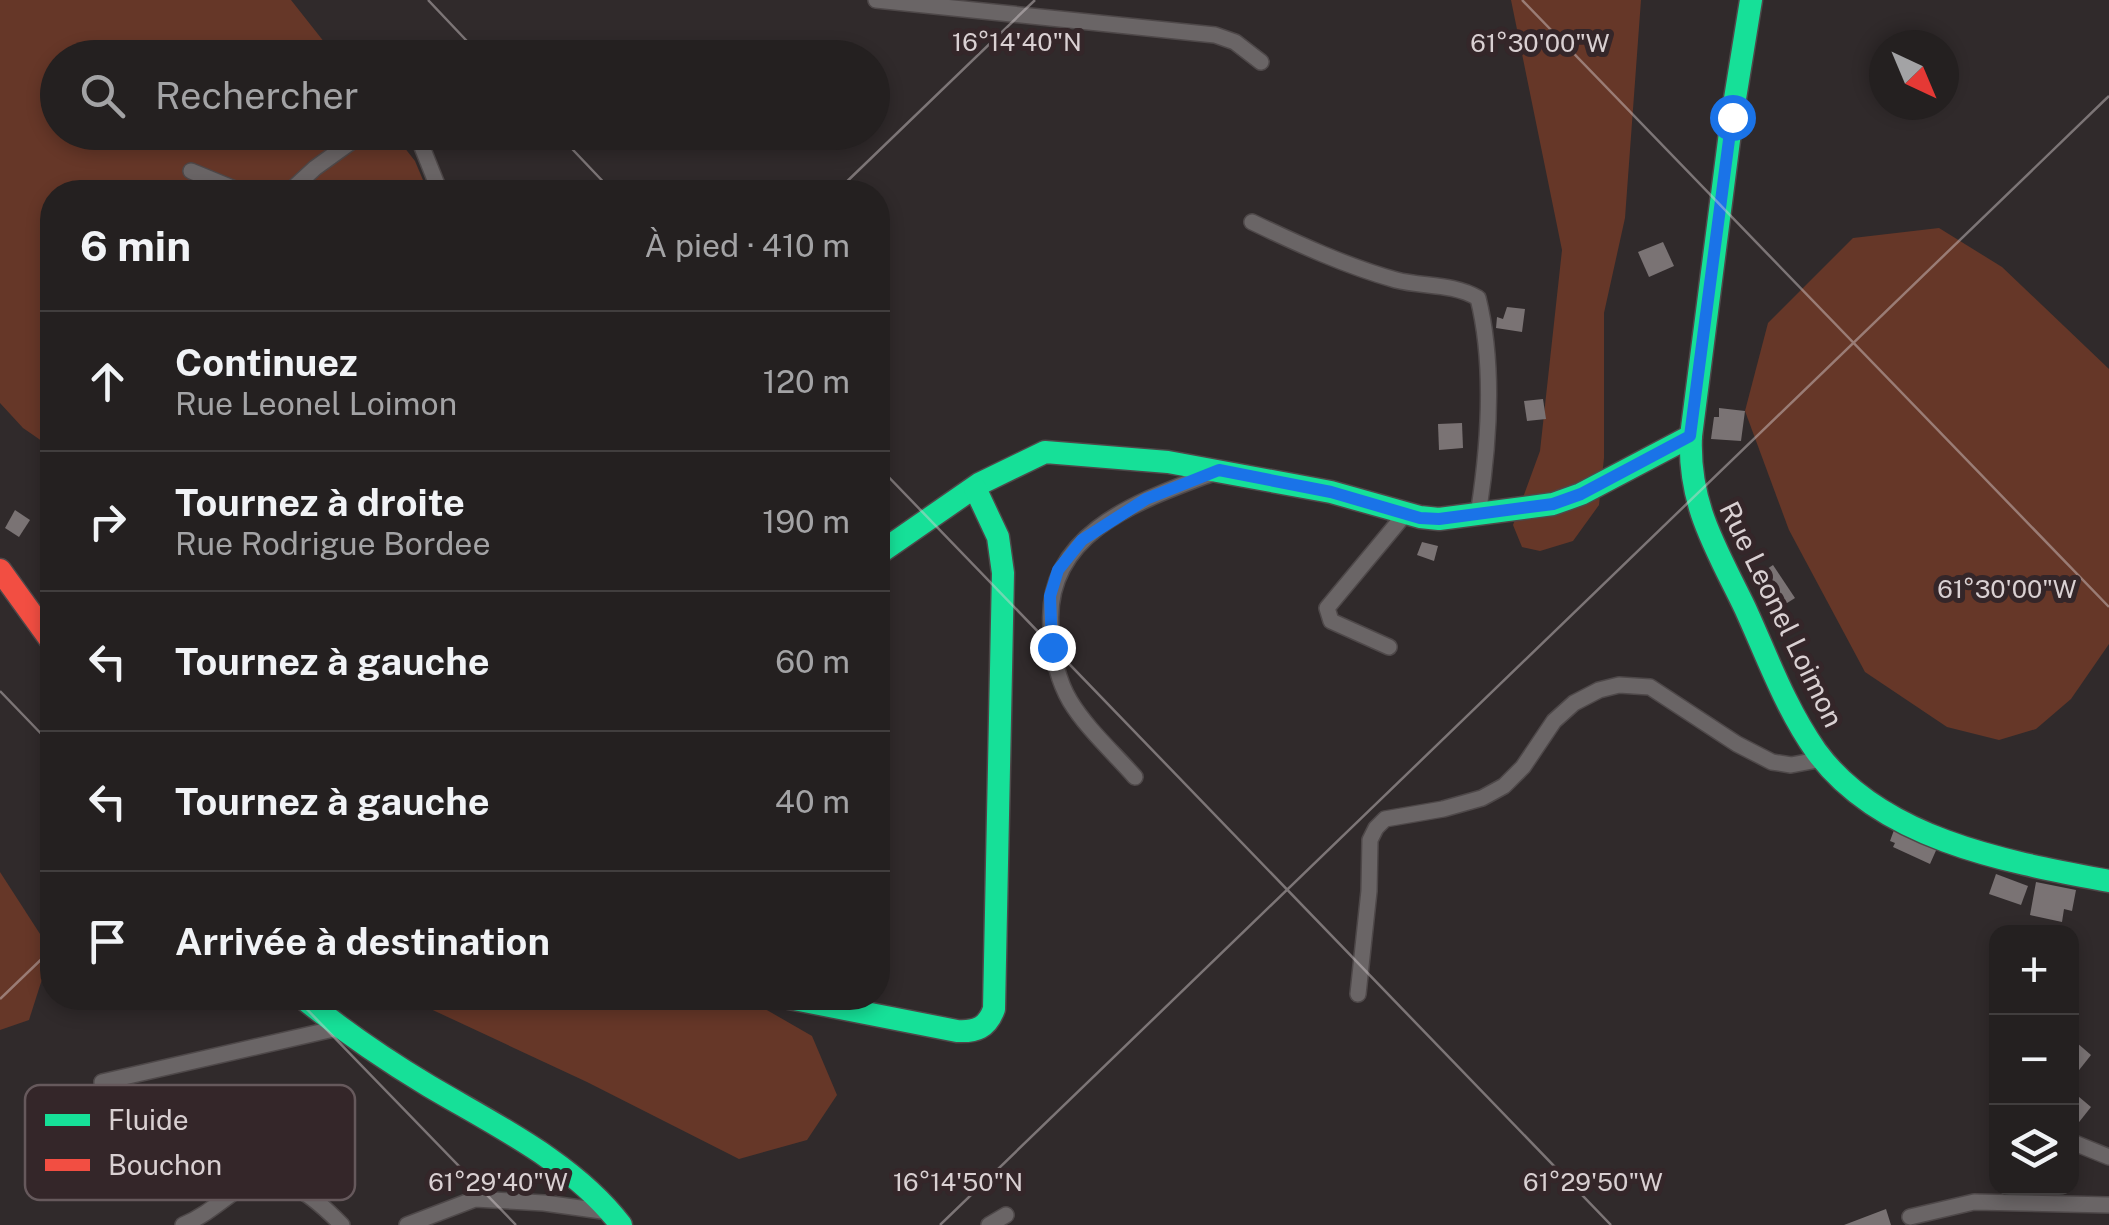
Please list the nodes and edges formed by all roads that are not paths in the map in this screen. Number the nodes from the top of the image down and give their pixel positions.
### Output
1 (876, 0) edge
2 (1751, 0) edge
3 (1261, 62) dead end
4 (340, 150) edge
5 (423, 150) edge
6 (191, 171) dead end
7 (213, 180) edge
8 (302, 180) edge
9 (435, 180) edge
10 (1252, 222) dead end
11 (1690, 436) junction
12 (1219, 470) junction
13 (975, 488) junction
14 (1406, 513) junction
15 (1478, 515) junction
16 (890, 546) edge
17 (0, 570) edge
18 (40, 625) edge
19 (1389, 648) dead end
20 (1823, 758) junction
21 (1136, 777) dead end
22 (2109, 882) edge
23 (1358, 994) dead end
24 (317, 1010) edge
25 (840, 1010) edge
26 (338, 1028) junction
27 (102, 1082) dead end
28 (2079, 1145) edge
29 (2109, 1157) edge
30 (224, 1200) edge
31 (316, 1200) edge
32 (2109, 1206) edge
33 (1006, 1215) dead end
34 (1910, 1217) dead end
35 (617, 1219) edge
36 (182, 1225) edge
37 (342, 1225) edge
38 (407, 1225) edge
39 (989, 1225) edge

1 - 3 street
2 - 11 street, Rue Leonel Loimon
4 - 8 street
5 - 9 street
6 - 7 street
10 - 15 street
11 - 15 street
11 - 20 street, Rue Leonel Loimon
12 - 13 street
12 - 14 street
12 - 21 street
13 - 16 street
13 - 25 street
14 - 15 street
14 - 19 street
17 - 18 street
20 - 22 street, Rue Leonel Loimon
20 - 23 street
24 - 26 street
26 - 27 street
26 - 35 street
28 - 29 street
30 - 36 street
31 - 37 street
32 - 34 street
33 - 39 street
35 - 38 street

